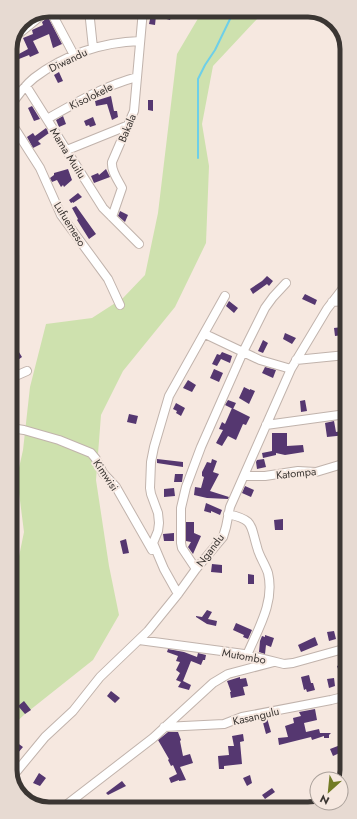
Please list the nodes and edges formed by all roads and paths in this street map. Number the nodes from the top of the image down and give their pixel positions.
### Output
1 (53, 17) edge
2 (90, 17) edge
3 (142, 17) edge
4 (36, 20) edge
5 (26, 28) edge
6 (140, 41) junction
7 (93, 48) junction
8 (74, 55) junction
9 (137, 77) junction
10 (26, 86) junction
11 (17, 96) edge
12 (47, 120) junction
13 (129, 125) junction
14 (17, 132) edge
15 (67, 150) junction
16 (112, 217) junction
17 (139, 244) dead end
18 (286, 283) dead end
19 (340, 292) edge
20 (225, 296) dead end
21 (340, 301) edge
22 (332, 302) junction
23 (120, 305) dead end
24 (205, 334) junction
25 (243, 352) junction
26 (340, 356) edge
27 (296, 360) junction
28 (291, 369) junction
29 (27, 371) dead end
30 (17, 375) edge
31 (340, 415) edge
32 (266, 425) junction
33 (17, 429) edge
34 (340, 465) edge
35 (244, 476) junction
36 (228, 514) junction
37 (164, 569) junction
38 (196, 569) junction
39 (178, 594) junction
40 (139, 640) junction
41 (340, 650) edge
42 (246, 655) junction
43 (274, 662) junction
44 (340, 698) edge
45 (164, 728) junction
46 (17, 771) edge
47 (70, 802) edge

1 - 8 street
2 - 7 street
3 - 6 street, Bakala
4 - 5 street
6 - 7 street, Diwandu
6 - 9 street, Bakala
7 - 8 street, Diwandu
8 - 10 street, Diwandu
9 - 12 street, Kisolokele
9 - 13 street, Bakala
10 - 11 street, Diwandu
10 - 12 street, Mama Muilu
12 - 15 street, Mama Muilu
13 - 15 street
13 - 16 street, Bakala
14 - 23 street, Lufuemeso
15 - 16 street, Mama Muilu
16 - 17 street, Mama Muilu
18 - 25 street
19 - 22 street, Ngandu
20 - 24 street
21 - 22 street
22 - 27 street, Ngandu
24 - 25 street
24 - 37 street
25 - 28 street
25 - 38 street
26 - 27 street
27 - 28 street, Ngandu
28 - 32 street, Ngandu
29 - 30 street
31 - 32 street
32 - 35 street, Ngandu
33 - 37 street, Kimwisi
34 - 35 street, Katompa
35 - 36 street, Ngandu
36 - 38 street, Ngandu
36 - 42 street
37 - 39 street
38 - 39 street, Ngandu
39 - 40 street, Ngandu
40 - 42 street, Mutombo
40 - 46 street, Ngandu
41 - 43 street, Mutombo
42 - 43 street, Mutombo
43 - 45 street
44 - 45 street, Kasangulu
45 - 47 street

